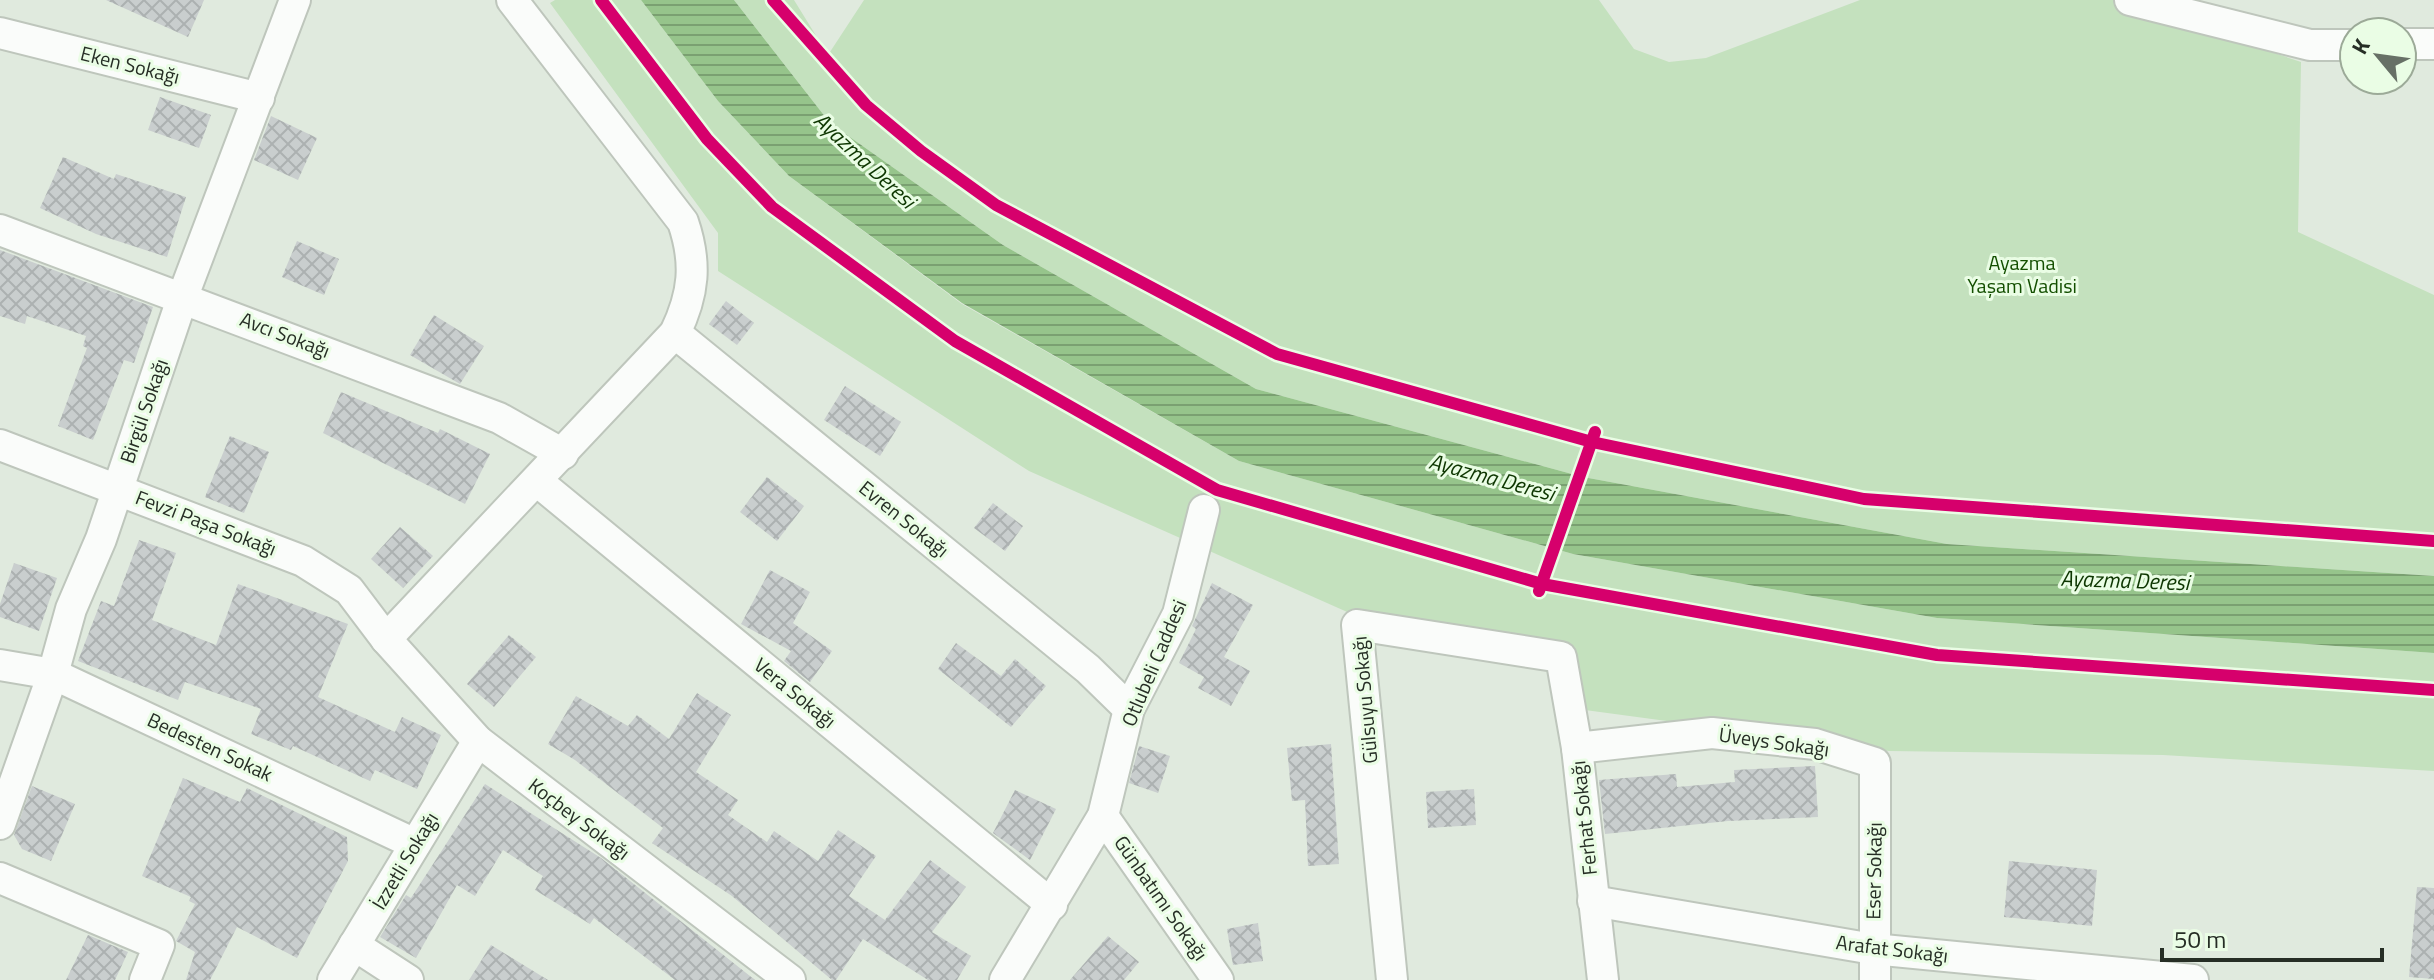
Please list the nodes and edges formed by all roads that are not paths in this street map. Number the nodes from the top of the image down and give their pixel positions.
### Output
1 (295, 0) edge
2 (512, 0) edge
3 (2130, 0) edge
4 (0, 33) edge
5 (2338, 45) edge
6 (259, 98) junction
7 (0, 230) edge
8 (183, 296) junction
9 (675, 333) junction
10 (0, 445) edge
11 (563, 454) junction
12 (537, 481) junction
13 (118, 489) junction
14 (1204, 510) dead end
15 (386, 639) junction
16 (1561, 657) joint
17 (0, 665) edge
18 (53, 674) junction
19 (1129, 709) junction
20 (478, 741) junction
21 (1577, 748) junction
22 (1875, 763) joint
23 (1103, 816) junction
24 (0, 824) edge
25 (415, 844) junction
26 (0, 878) edge
27 (1593, 901) junction
28 (1052, 905) junction
29 (354, 945) junction
30 (1873, 949) junction
31 (145, 980) edge
32 (333, 980) edge
33 (408, 980) edge
34 (790, 980) edge
35 (1005, 980) edge
36 (1218, 980) edge
37 (1392, 980) edge
38 (1603, 980) edge
39 (1875, 980) edge
40 (2193, 980) edge

1 - 6 street, Birgül Sokağı
2 - 9 street
3 - 5 street
4 - 6 street, Eken Sokağı
6 - 8 street, Birgül Sokağı
7 - 8 street, Avcı Sokağı
8 - 11 street, Avcı Sokağı
8 - 13 street, Birgül Sokağı
9 - 11 street
9 - 19 street, Evren Sokağı
10 - 13 street, Fevzi Paşa Sokağı
11 - 12 street
12 - 15 street
12 - 28 street, Vera Sokağı
13 - 15 street, Fevzi Paşa Sokağı
13 - 18 street, Birgül Sokağı
14 - 19 street, Otlubeli Caddesi
15 - 20 street, Koçbey Sokağı
16 - 21 street, Ferhat Sokağı
16 - 37 street, Gülsuyu Sokağı
17 - 18 street, Bedesten Sokak
18 - 24 street, Birgül Sokağı
18 - 25 street, Bedesten Sokak
19 - 23 street, Otlubeli Caddesi
20 - 25 street, İzzetli Sokağı
20 - 34 street, Koçbey Sokağı
21 - 22 street, Üveys Sokağı
21 - 27 street, Ferhat Sokağı
22 - 30 street, Eser Sokağı
23 - 28 street, Otlubeli Caddesi
23 - 36 street, Günbatımı Sokağı
25 - 29 street, İzzetli Sokağı
26 - 31 street
27 - 30 street, Arafat Sokağı
27 - 38 street, Ferhat Sokağı
28 - 35 street, Otlubeli Caddesi
29 - 32 street, İzzetli Sokağı
29 - 33 street
30 - 39 street, Eser Sokağı
30 - 40 street, Arafat Sokağı

